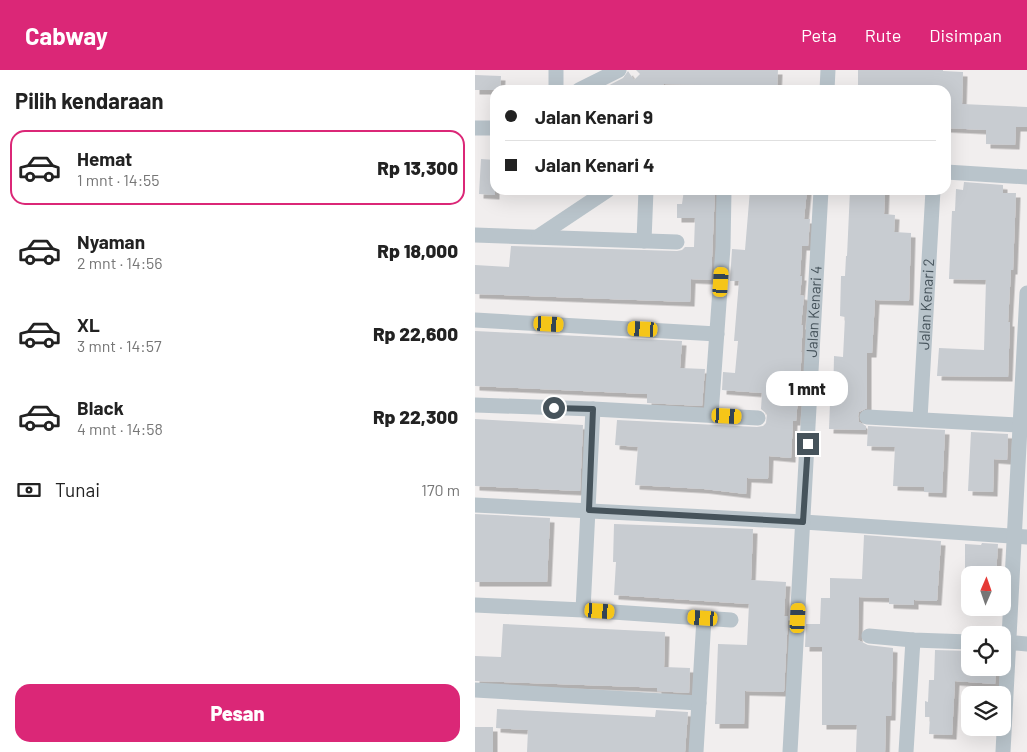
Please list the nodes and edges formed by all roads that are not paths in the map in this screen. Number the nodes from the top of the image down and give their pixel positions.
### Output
1 (556, 70) edge
2 (619, 70) edge
3 (828, 70) edge
4 (556, 85) edge
5 (589, 85) edge
6 (827, 85) edge
7 (475, 128) edge
8 (490, 128) edge
9 (951, 172) edge
10 (1027, 177) edge
11 (600, 195) edge
12 (646, 195) edge
13 (724, 195) edge
14 (821, 195) edge
15 (933, 195) edge
16 (475, 235) edge
17 (539, 236) junction
18 (644, 241) junction
19 (677, 242) dead end
20 (1027, 293) edge
21 (475, 320) edge
22 (717, 334) junction
23 (475, 405) edge
24 (593, 409) junction
25 (711, 415) junction
26 (867, 416) dead end
27 (758, 418) dead end
28 (920, 419) junction
29 (1020, 425) junction
30 (475, 506) edge
31 (589, 510) junction
32 (803, 522) junction
33 (1020, 536) edge
34 (475, 605) edge
35 (583, 610) junction
36 (703, 618) junction
37 (731, 620) dead end
38 (1008, 626) edge
39 (869, 636) dead end
40 (913, 640) junction
41 (961, 642) edge
42 (1011, 643) edge
43 (1027, 644) edge
44 (1005, 676) edge
45 (475, 690) edge
46 (699, 703) junction
47 (696, 752) edge
48 (791, 752) edge
49 (905, 752) edge
50 (1003, 752) edge

1 - 4 street
2 - 5 street
3 - 6 street
7 - 8 street
9 - 10 street
11 - 17 street
12 - 18 street
13 - 22 street
14 - 32 street, Jalan Kenari 4
15 - 28 street, Jalan Kenari 2
16 - 17 street
17 - 18 street
18 - 19 street
20 - 29 street
21 - 22 street
22 - 25 street
23 - 24 street
24 - 25 street
24 - 31 street
25 - 27 street
26 - 28 street
28 - 29 street
29 - 33 street
30 - 31 street
31 - 32 street
31 - 35 street
32 - 33 street
32 - 48 street, Jalan Kenari 4
33 - 38 street
34 - 35 street
35 - 36 street
36 - 37 street
36 - 46 street
39 - 40 street
40 - 41 street
40 - 49 street
42 - 43 street
44 - 50 street
45 - 46 street
46 - 47 street

